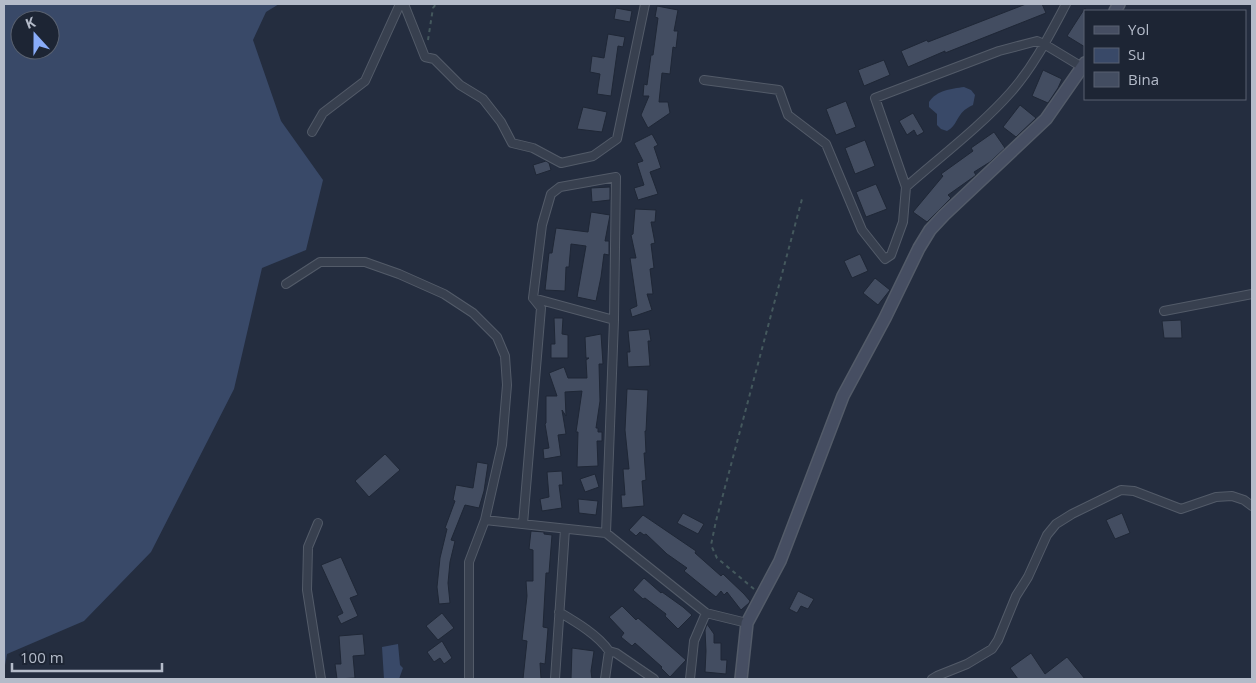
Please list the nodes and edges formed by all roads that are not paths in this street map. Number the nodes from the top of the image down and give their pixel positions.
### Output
1 (400, 4) edge
2 (404, 4) edge
3 (645, 4) edge
4 (1066, 4) edge
5 (1044, 44) junction
6 (1084, 65) edge
7 (704, 80) dead end
8 (312, 132) dead end
9 (906, 187) junction
10 (286, 284) dead end
11 (1252, 294) edge
12 (533, 298) junction
13 (1164, 311) dead end
14 (614, 320) junction
15 (1252, 506) edge
16 (485, 520) junction
17 (318, 523) dead end
18 (523, 524) junction
19 (565, 528) junction
20 (606, 533) junction
21 (559, 612) junction
22 (706, 613) junction
23 (747, 623) junction
24 (609, 651) junction
25 (321, 679) edge
26 (468, 679) edge
27 (555, 679) edge
28 (605, 679) edge
29 (654, 679) edge
30 (690, 679) edge
31 (741, 679) edge
32 (932, 679) edge

1 - 8 street
2 - 3 street
4 - 5 street
5 - 6 street
5 - 9 street
5 - 9 street
6 - 23 main road
7 - 9 street
10 - 16 street
11 - 13 street
12 - 14 street
12 - 14 street
12 - 18 street
14 - 20 street
15 - 32 street
16 - 18 street
16 - 26 street
17 - 25 street
18 - 19 street
19 - 20 street
19 - 21 street
20 - 22 street
21 - 24 street
21 - 27 street
22 - 23 street
22 - 30 street
23 - 31 main road
24 - 28 street
24 - 29 street

